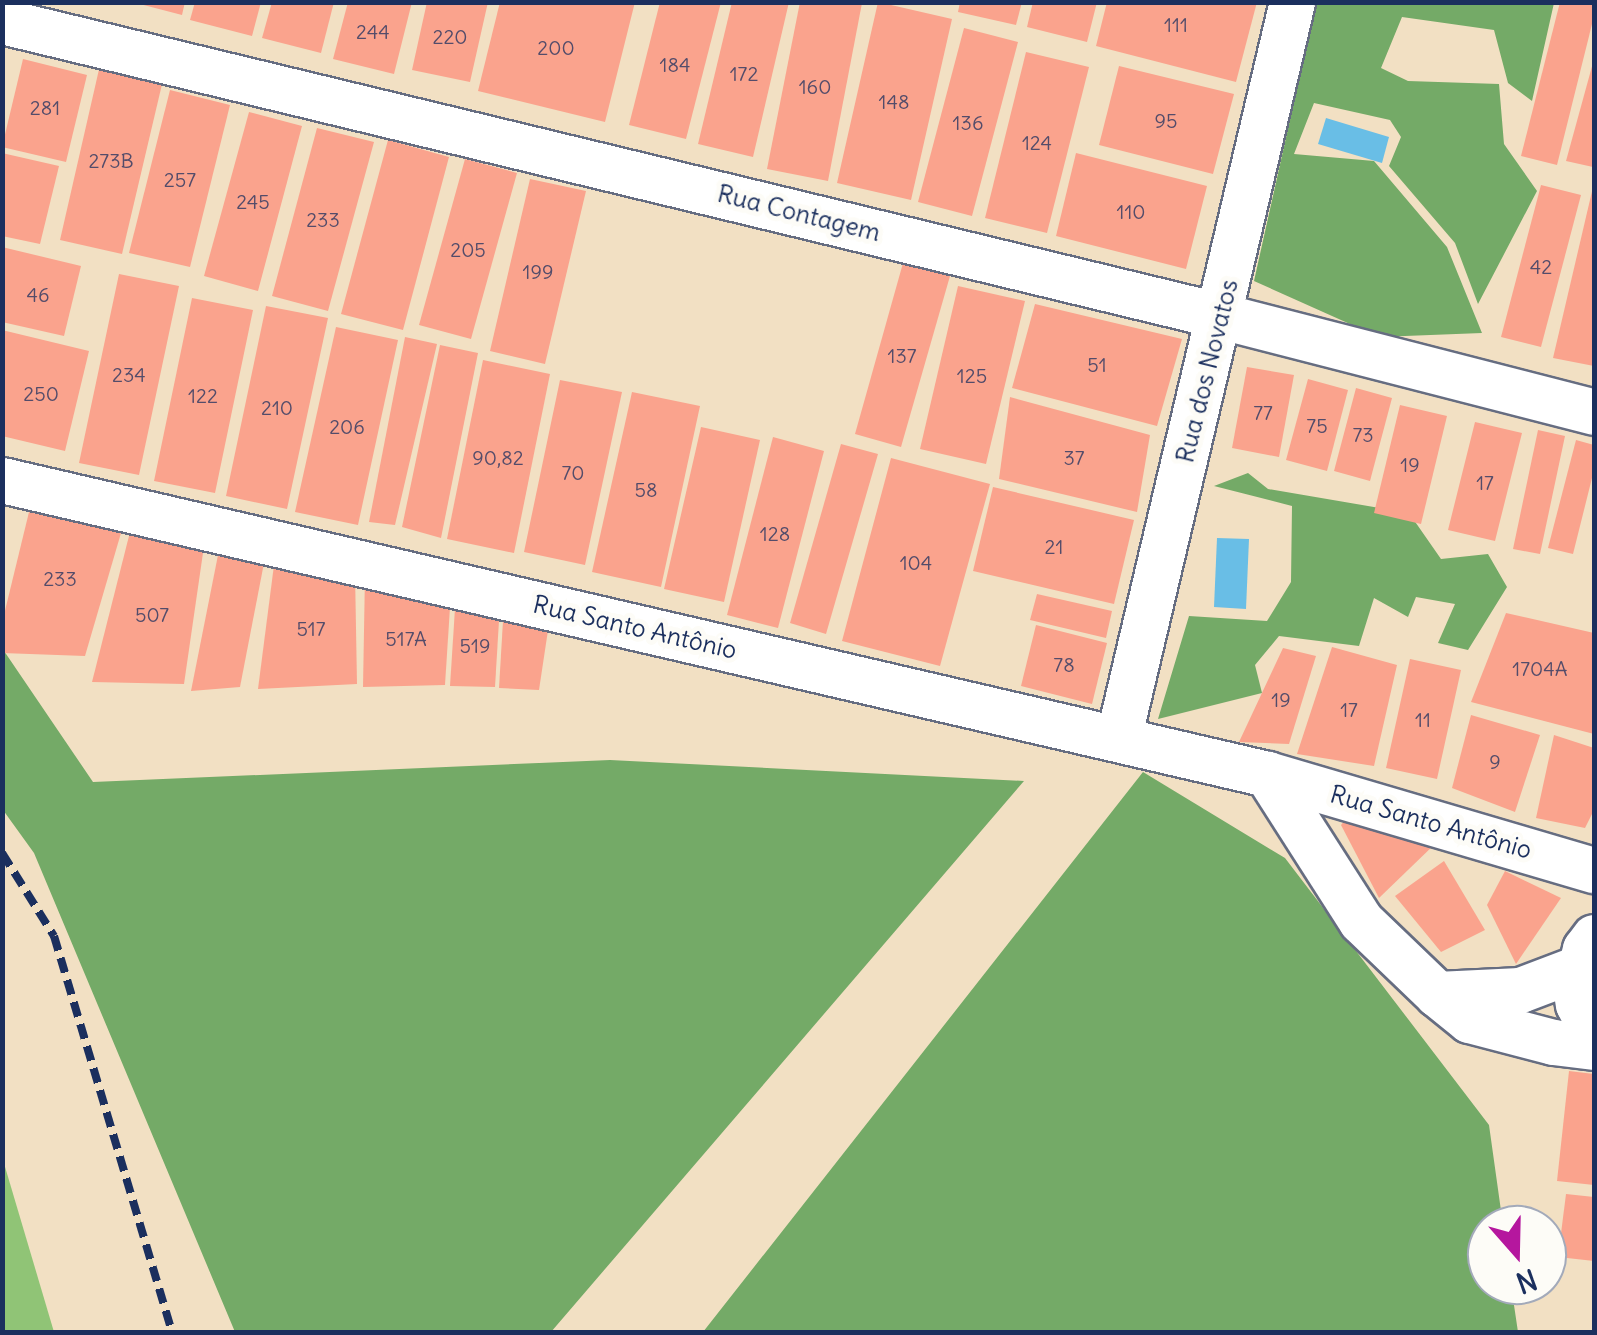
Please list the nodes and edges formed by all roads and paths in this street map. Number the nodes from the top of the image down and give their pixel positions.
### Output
1 (1292, 2) edge
2 (2, 20) edge
3 (1221, 316) junction
4 (1594, 412) edge
5 (2, 480) edge
6 (1118, 739) junction
7 (1267, 774) junction
8 (1594, 870) edge
9 (1594, 898) edge
10 (1586, 951) edge
11 (1437, 994) junction
12 (1594, 1036) edge
13 (1594, 1047) edge

1 - 3 street, Rua dos Novatos
2 - 3 street, Rua Contagem
3 - 4 street, Rua Contagem
3 - 6 street, Rua dos Novatos
5 - 6 street, Rua Santo Antônio
6 - 7 street, Rua Santo Antônio
7 - 8 street, Rua Santo Antônio
7 - 11 street, Rua Santo Antônio
9 - 10 street
10 - 11 street
10 - 12 street
11 - 13 street, Rua Santo Antônio

